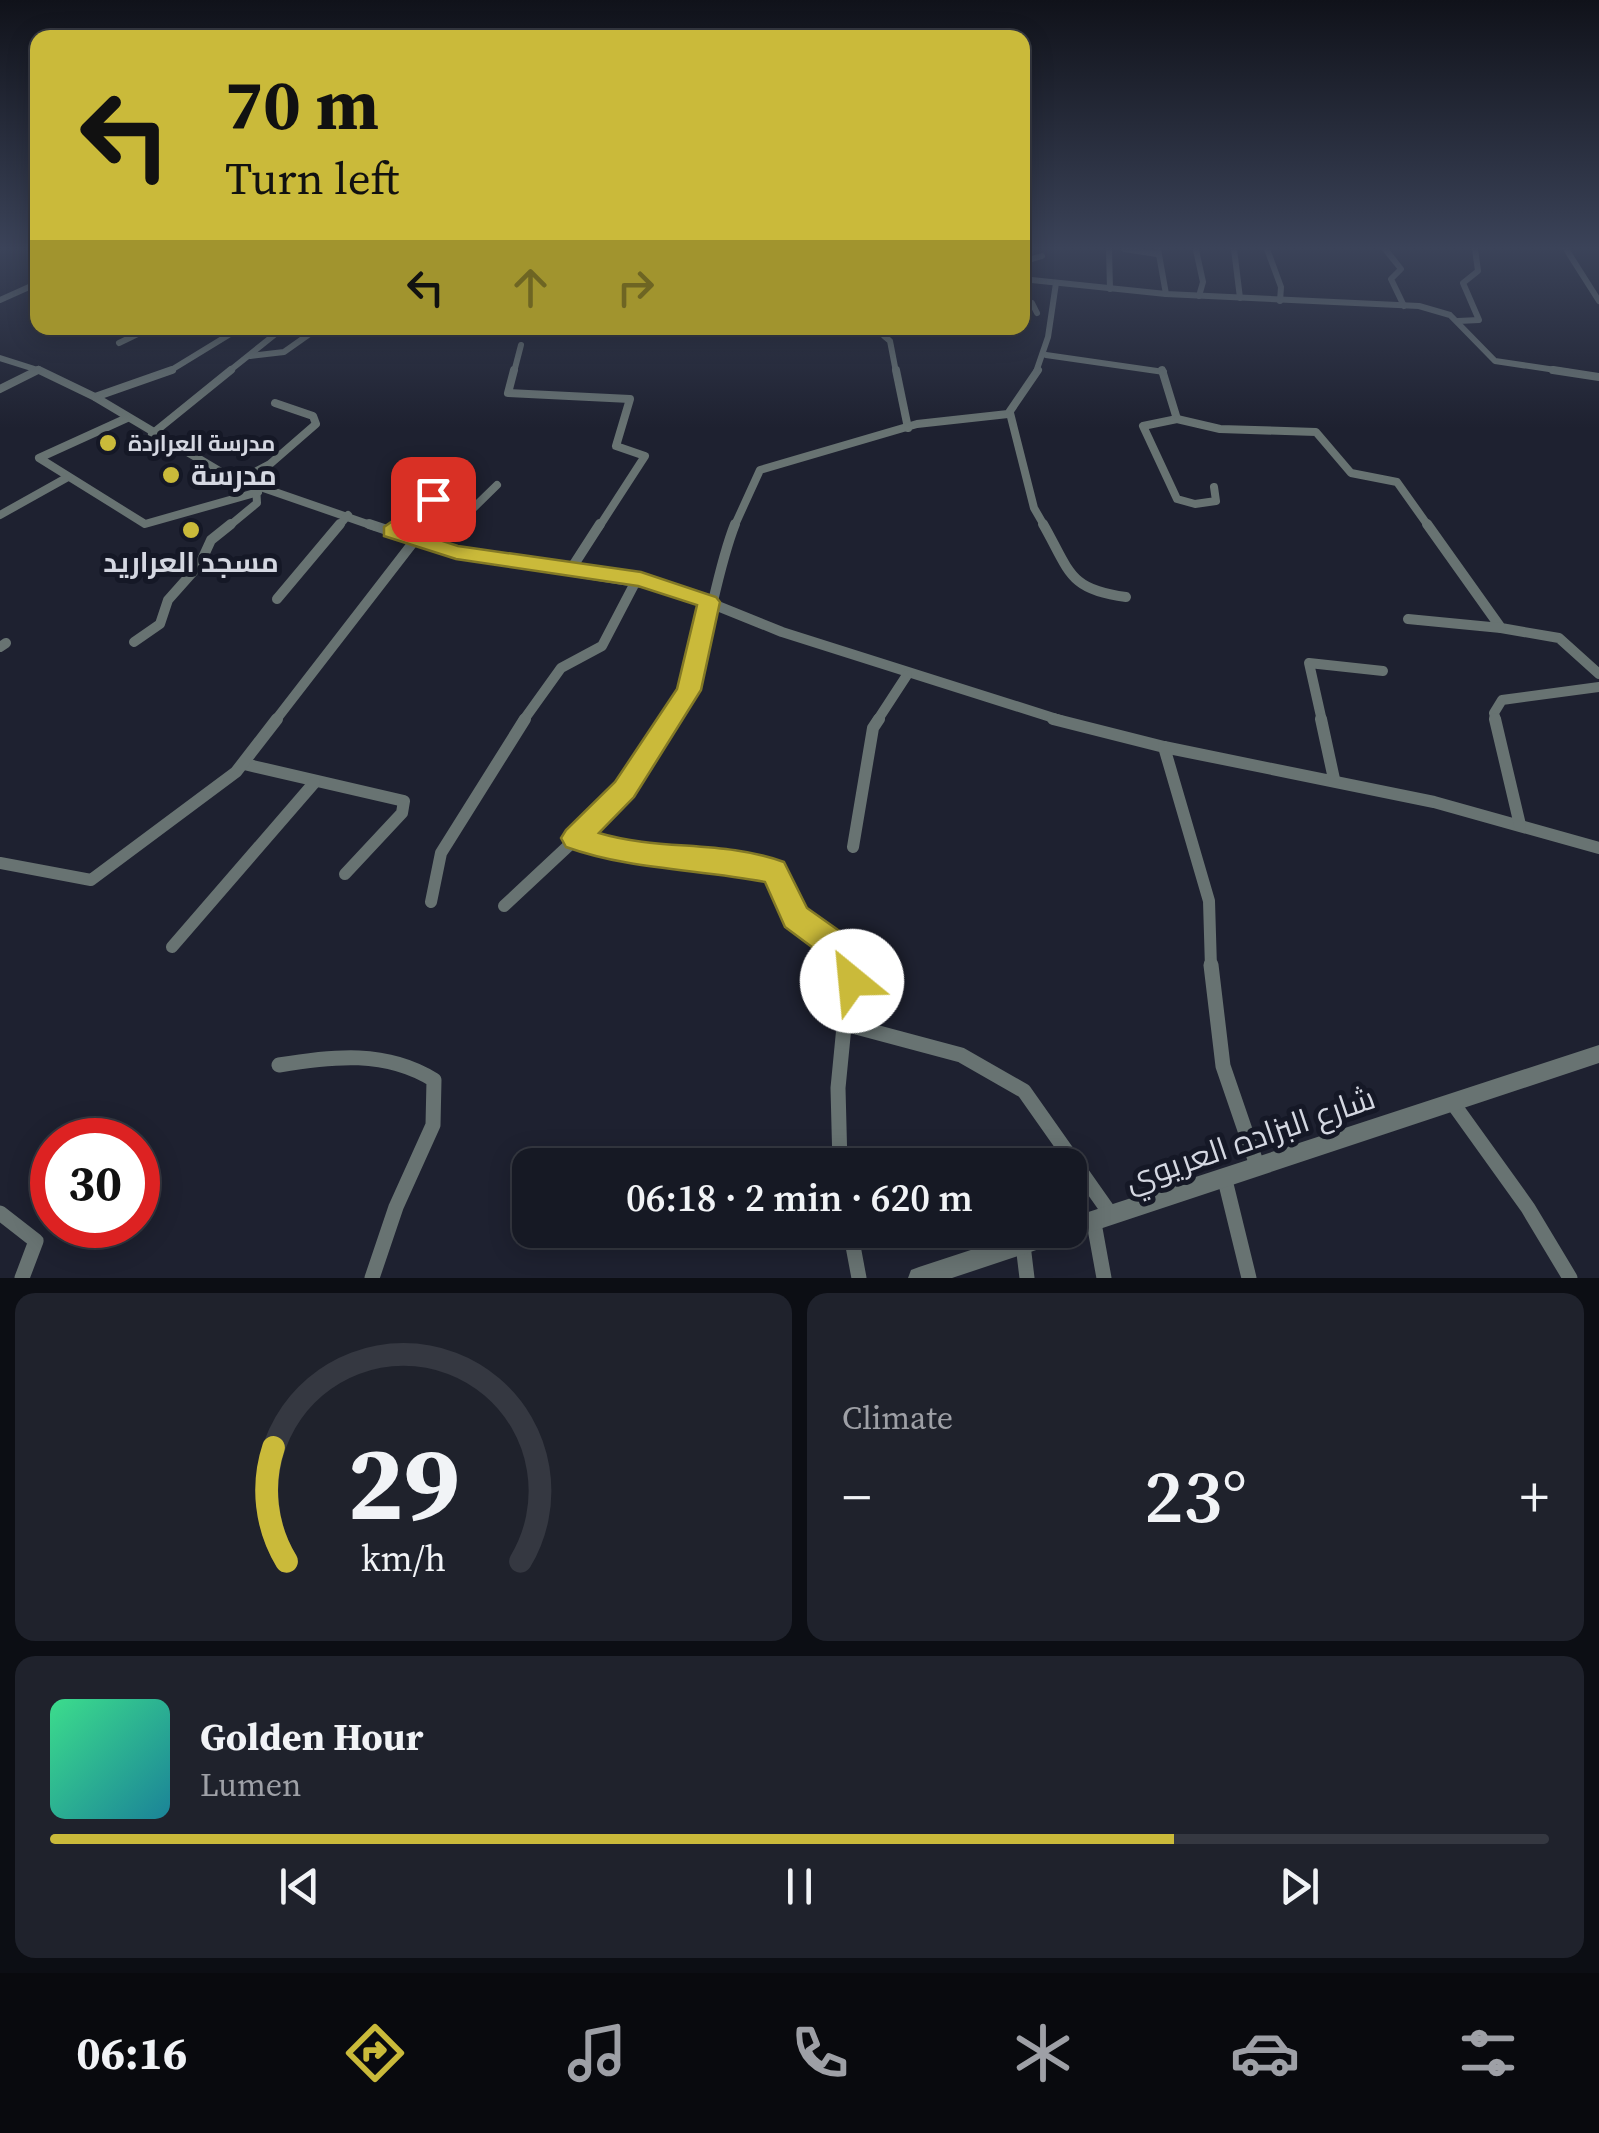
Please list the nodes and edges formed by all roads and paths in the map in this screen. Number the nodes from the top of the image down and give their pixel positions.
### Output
1 (1034, 309) edge
2 (1054, 309) edge
3 (1426, 309) edge
4 (1475, 309) edge
5 (1036, 313) dead end
6 (1456, 321) junction
7 (136, 335) edge
8 (229, 335) edge
9 (275, 335) edge
10 (308, 335) edge
11 (884, 336) dead end
12 (119, 343) dead end
13 (522, 345) dead end
14 (250, 356) junction
15 (1046, 356) junction
16 (0, 358) edge
17 (39, 370) junction
18 (1599, 377) edge
19 (0, 389) edge
20 (95, 397) junction
21 (275, 403) dead end
22 (1010, 413) junction
23 (127, 418) junction
24 (1176, 419) junction
25 (908, 428) junction
26 (152, 434) junction
27 (456, 466) dead end
28 (68, 477) junction
29 (240, 480) junction
30 (497, 485) dead end
31 (1214, 487) dead end
32 (257, 489) junction
33 (0, 515) edge
34 (348, 515) junction
35 (391, 531) junction
36 (416, 540) junction
37 (434, 546) junction
38 (571, 569) junction
39 (637, 579) junction
40 (1126, 597) dead end
41 (277, 599) dead end
42 (709, 602) junction
43 (1408, 619) dead end
44 (1501, 628) junction
45 (134, 642) dead end
46 (1383, 671) dead end
47 (1599, 674) edge
48 (906, 675) junction
49 (1599, 687) edge
50 (1164, 746) junction
51 (244, 764) junction
52 (1334, 779) junction
53 (314, 783) junction
54 (1520, 826) junction
55 (576, 838) junction
56 (853, 847) dead end
57 (1599, 848) edge
58 (0, 863) edge
59 (345, 874) dead end
60 (431, 902) dead end
61 (504, 906) dead end
62 (172, 947) dead end
63 (845, 1024) junction
64 (1599, 1054) edge
65 (279, 1065) dead end
66 (1452, 1102) junction
67 (840, 1148) edge
68 (1258, 1168) junction
69 (1225, 1180) junction
70 (0, 1213) edge
71 (1103, 1220) junction
72 (1087, 1225) edge
73 (853, 1248) edge
74 (1014, 1248) edge
75 (1023, 1248) edge
76 (22, 1278) edge
77 (372, 1278) edge
78 (859, 1278) edge
79 (919, 1278) edge
80 (1027, 1278) edge
81 (1104, 1278) edge
82 (1249, 1278) edge
83 (1570, 1278) edge

1 - 5 street
2 - 15 street
3 - 6 street
4 - 6 street
6 - 18 street
7 - 12 street
8 - 20 street
9 - 14 street
10 - 14 street
11 - 25 street
13 - 38 street
14 - 26 street
15 - 22 street
15 - 24 street
16 - 17 street
17 - 19 street
17 - 20 street
20 - 23 street
21 - 29 street
22 - 25 street
22 - 40 street
23 - 26 street
23 - 28 street
24 - 31 street
24 - 44 street
25 - 42 street
26 - 29 street
27 - 35 street
28 - 32 street
28 - 33 street
29 - 32 street
30 - 37 street
32 - 34 street
32 - 45 street
34 - 35 street
34 - 41 street
35 - 36 street
36 - 37 street
36 - 51 street
37 - 38 street
38 - 39 street
39 - 42 street
39 - 60 street
42 - 48 street
42 - 55 street
43 - 44 street
44 - 47 street
46 - 52 street
48 - 50 street
48 - 56 street
49 - 54 street
50 - 52 street
50 - 68 street
51 - 53 street
51 - 58 street
52 - 54 street
53 - 59 street
53 - 62 street
54 - 57 street
55 - 61 street
55 - 63 street
63 - 67 street
63 - 71 street
64 - 66 street, شارع البزاده العريوي
65 - 77 street
66 - 68 street, شارع البزاده العريوي
66 - 83 street
68 - 69 street, شارع البزاده العريوي
69 - 71 street, شارع البزاده العريوي
69 - 82 street
70 - 76 street
71 - 72 street, شارع البزاده العريوي
71 - 81 street
73 - 78 street
74 - 79 street, شارع البزاده العريوي
75 - 80 street

